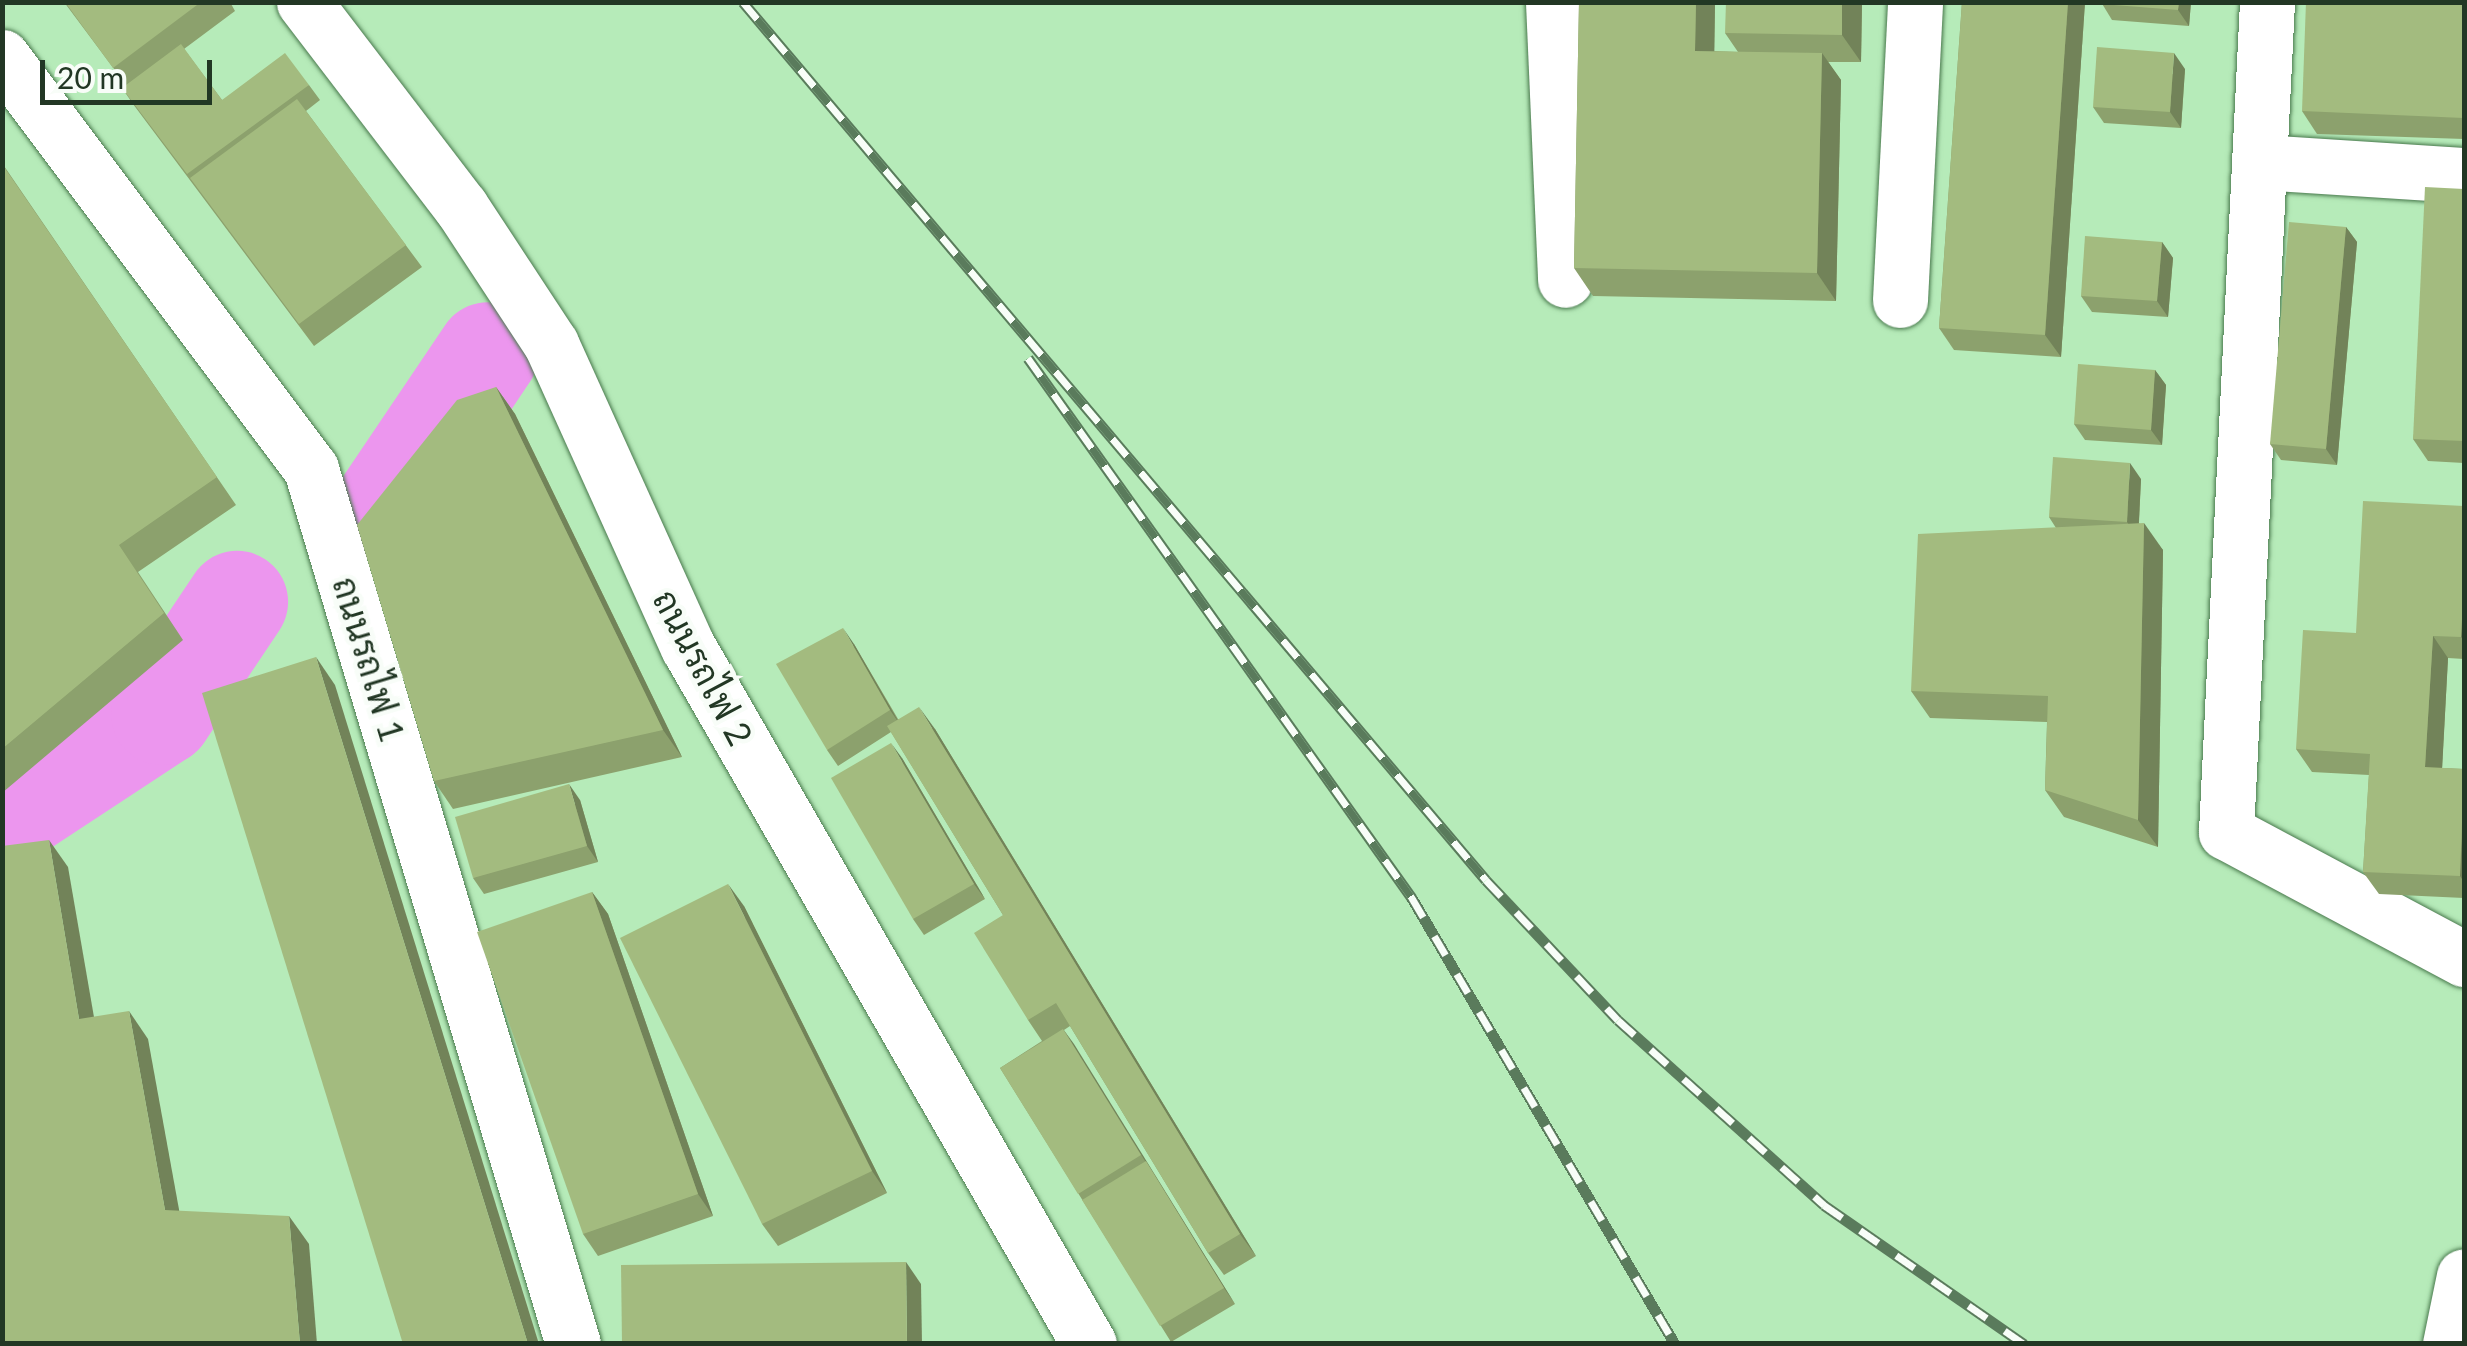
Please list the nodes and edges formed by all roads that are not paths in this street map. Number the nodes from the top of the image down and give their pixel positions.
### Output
1 (304, 2) edge
2 (1554, 2) edge
3 (1915, 2) edge
4 (2267, 2) edge
5 (2, 57) edge
6 (2261, 162) junction
7 (2464, 175) edge
8 (1565, 280) dead end
9 (1900, 300) dead end
10 (2464, 959) edge
11 (2464, 1276) edge
12 (573, 1344) edge
13 (1090, 1344) edge
14 (2450, 1344) edge

1 - 13 street, ถนนรถไฟ 2
2 - 8 street
3 - 9 street
4 - 6 street
5 - 12 street, ถนนรถไฟ 1
6 - 7 street
6 - 10 street
11 - 14 street

